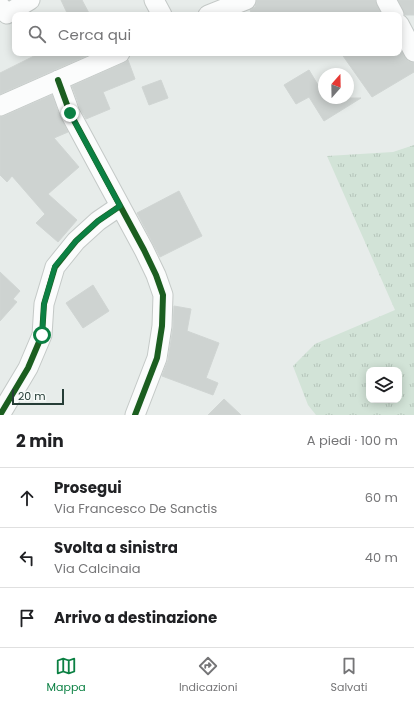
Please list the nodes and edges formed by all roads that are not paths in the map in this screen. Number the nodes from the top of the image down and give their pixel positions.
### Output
1 (30, 0) edge
2 (154, 0) edge
3 (246, 0) edge
4 (386, 0) edge
5 (0, 6) edge
6 (160, 12) edge
7 (216, 12) edge
8 (392, 12) edge
9 (402, 30) edge
10 (414, 52) edge
11 (113, 56) edge
12 (58, 80) junction
13 (0, 106) edge
14 (120, 206) junction
15 (0, 414) edge
16 (135, 415) edge

1 - 5 street
2 - 6 street
3 - 7 street
4 - 8 street
9 - 10 street
11 - 12 street
12 - 13 street
12 - 14 street
14 - 15 street
14 - 16 street

